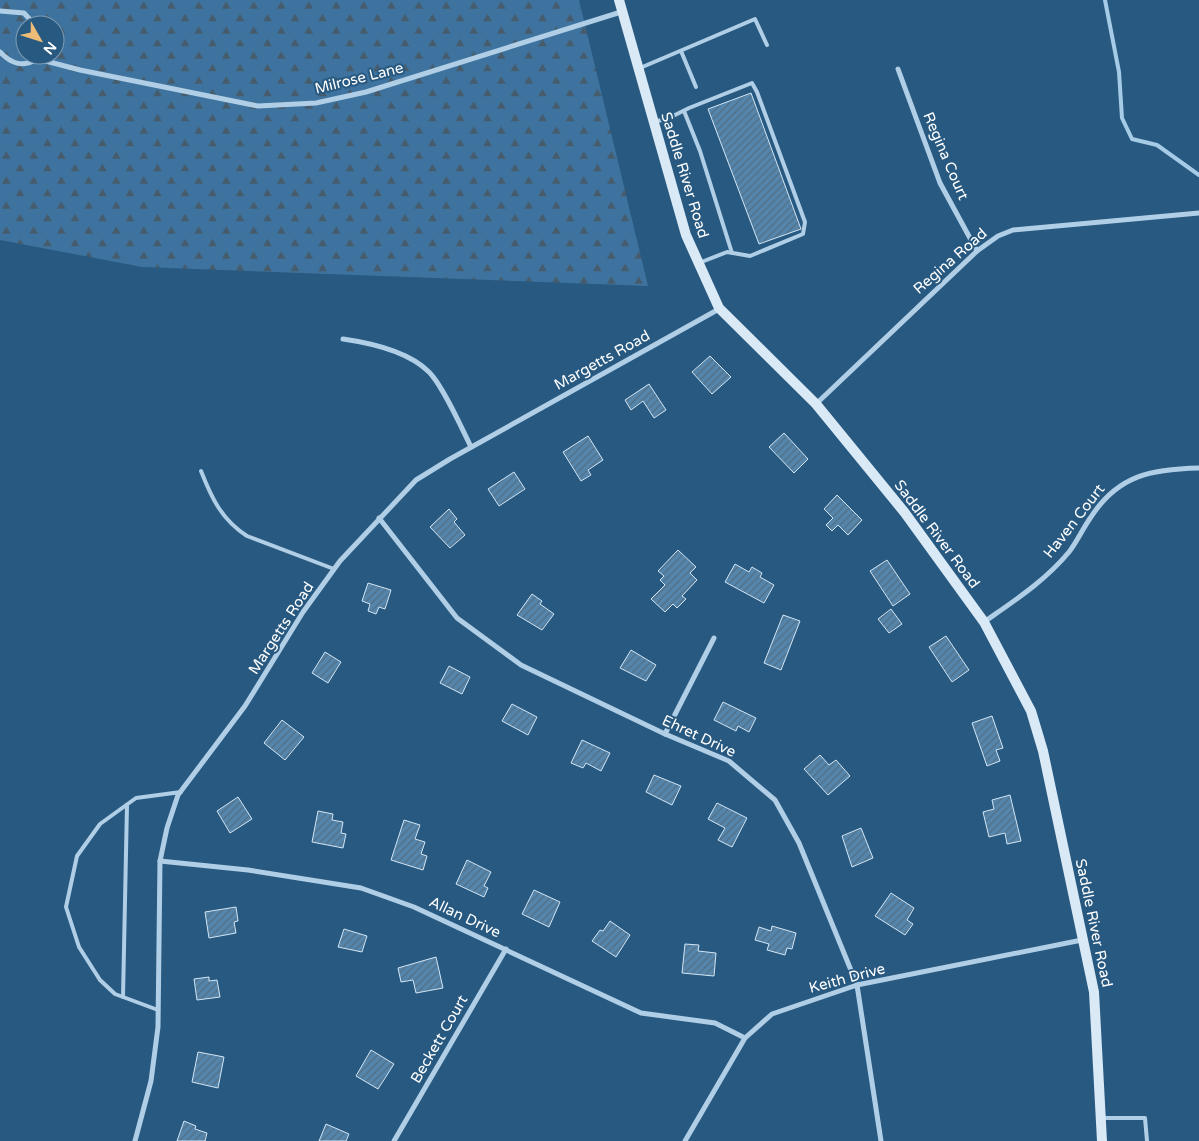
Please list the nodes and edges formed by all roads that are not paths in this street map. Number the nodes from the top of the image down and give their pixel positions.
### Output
1 (620, 0) edge
2 (0, 11) edge
3 (621, 12) junction
4 (26, 15) edge
5 (767, 45) dead end
6 (680, 51) junction
7 (0, 52) edge
8 (15, 64) edge
9 (64, 65) edge
10 (638, 69) junction
11 (898, 69) dead end
12 (696, 87) dead end
13 (684, 110) junction
14 (653, 123) junction
15 (1199, 213) edge
16 (977, 251) junction
17 (732, 253) junction
18 (699, 263) junction
19 (720, 308) junction
20 (343, 339) dead end
21 (816, 404) junction
22 (471, 447) junction
23 (1199, 468) edge
24 (201, 471) dead end
25 (379, 518) junction
26 (334, 569) junction
27 (984, 622) junction
28 (714, 638) dead end
29 (665, 734) junction
30 (181, 792) junction
31 (127, 805) junction
32 (160, 861) junction
33 (1082, 940) junction
34 (506, 950) junction
35 (857, 985) junction
36 (123, 997) junction
37 (158, 1010) junction
38 (745, 1038) junction
39 (1100, 1118) junction
40 (135, 1141) edge
41 (394, 1141) edge
42 (685, 1141) edge
43 (882, 1141) edge
44 (1102, 1141) edge
45 (1147, 1141) edge

1 - 3 main road, Saddle River Road
2 - 4 street
3 - 9 street, Milrose Lane
3 - 10 main road, Saddle River Road
5 - 6 lane
6 - 10 lane
6 - 12 lane
7 - 8 street, Milrose Lane
10 - 14 main road, Saddle River Road
11 - 16 street, Regina Court
13 - 14 lane
13 - 17 lane
13 - 17 lane
14 - 18 main road, Saddle River Road
15 - 16 street, Regina Road
16 - 21 street, Regina Road
17 - 18 lane
18 - 19 main road, Saddle River Road
19 - 21 main road, Saddle River Road
19 - 22 street, Margetts Road
20 - 22 street
21 - 27 main road, Saddle River Road
22 - 25 street, Margetts Road
23 - 27 street, Haven Court
24 - 26 lane
25 - 26 street, Margetts Road
25 - 29 street, Ehret Drive
26 - 30 street, Margetts Road
27 - 33 main road, Saddle River Road
28 - 29 street
29 - 35 street, Ehret Drive
30 - 31 lane
30 - 32 street, Margetts Road
31 - 36 lane
31 - 36 lane
32 - 34 street, Allan Drive
32 - 37 street, Margetts Road
33 - 35 street, Keith Drive
33 - 39 main road, Saddle River Road
34 - 38 street, Allan Drive
34 - 41 street, Beckett Court
35 - 38 street, Keith Drive
35 - 43 street, Ehret Drive
36 - 37 lane
37 - 40 street, Margetts Road
38 - 42 street, Keith Drive
39 - 44 main road, Saddle River Road
39 - 45 lane

